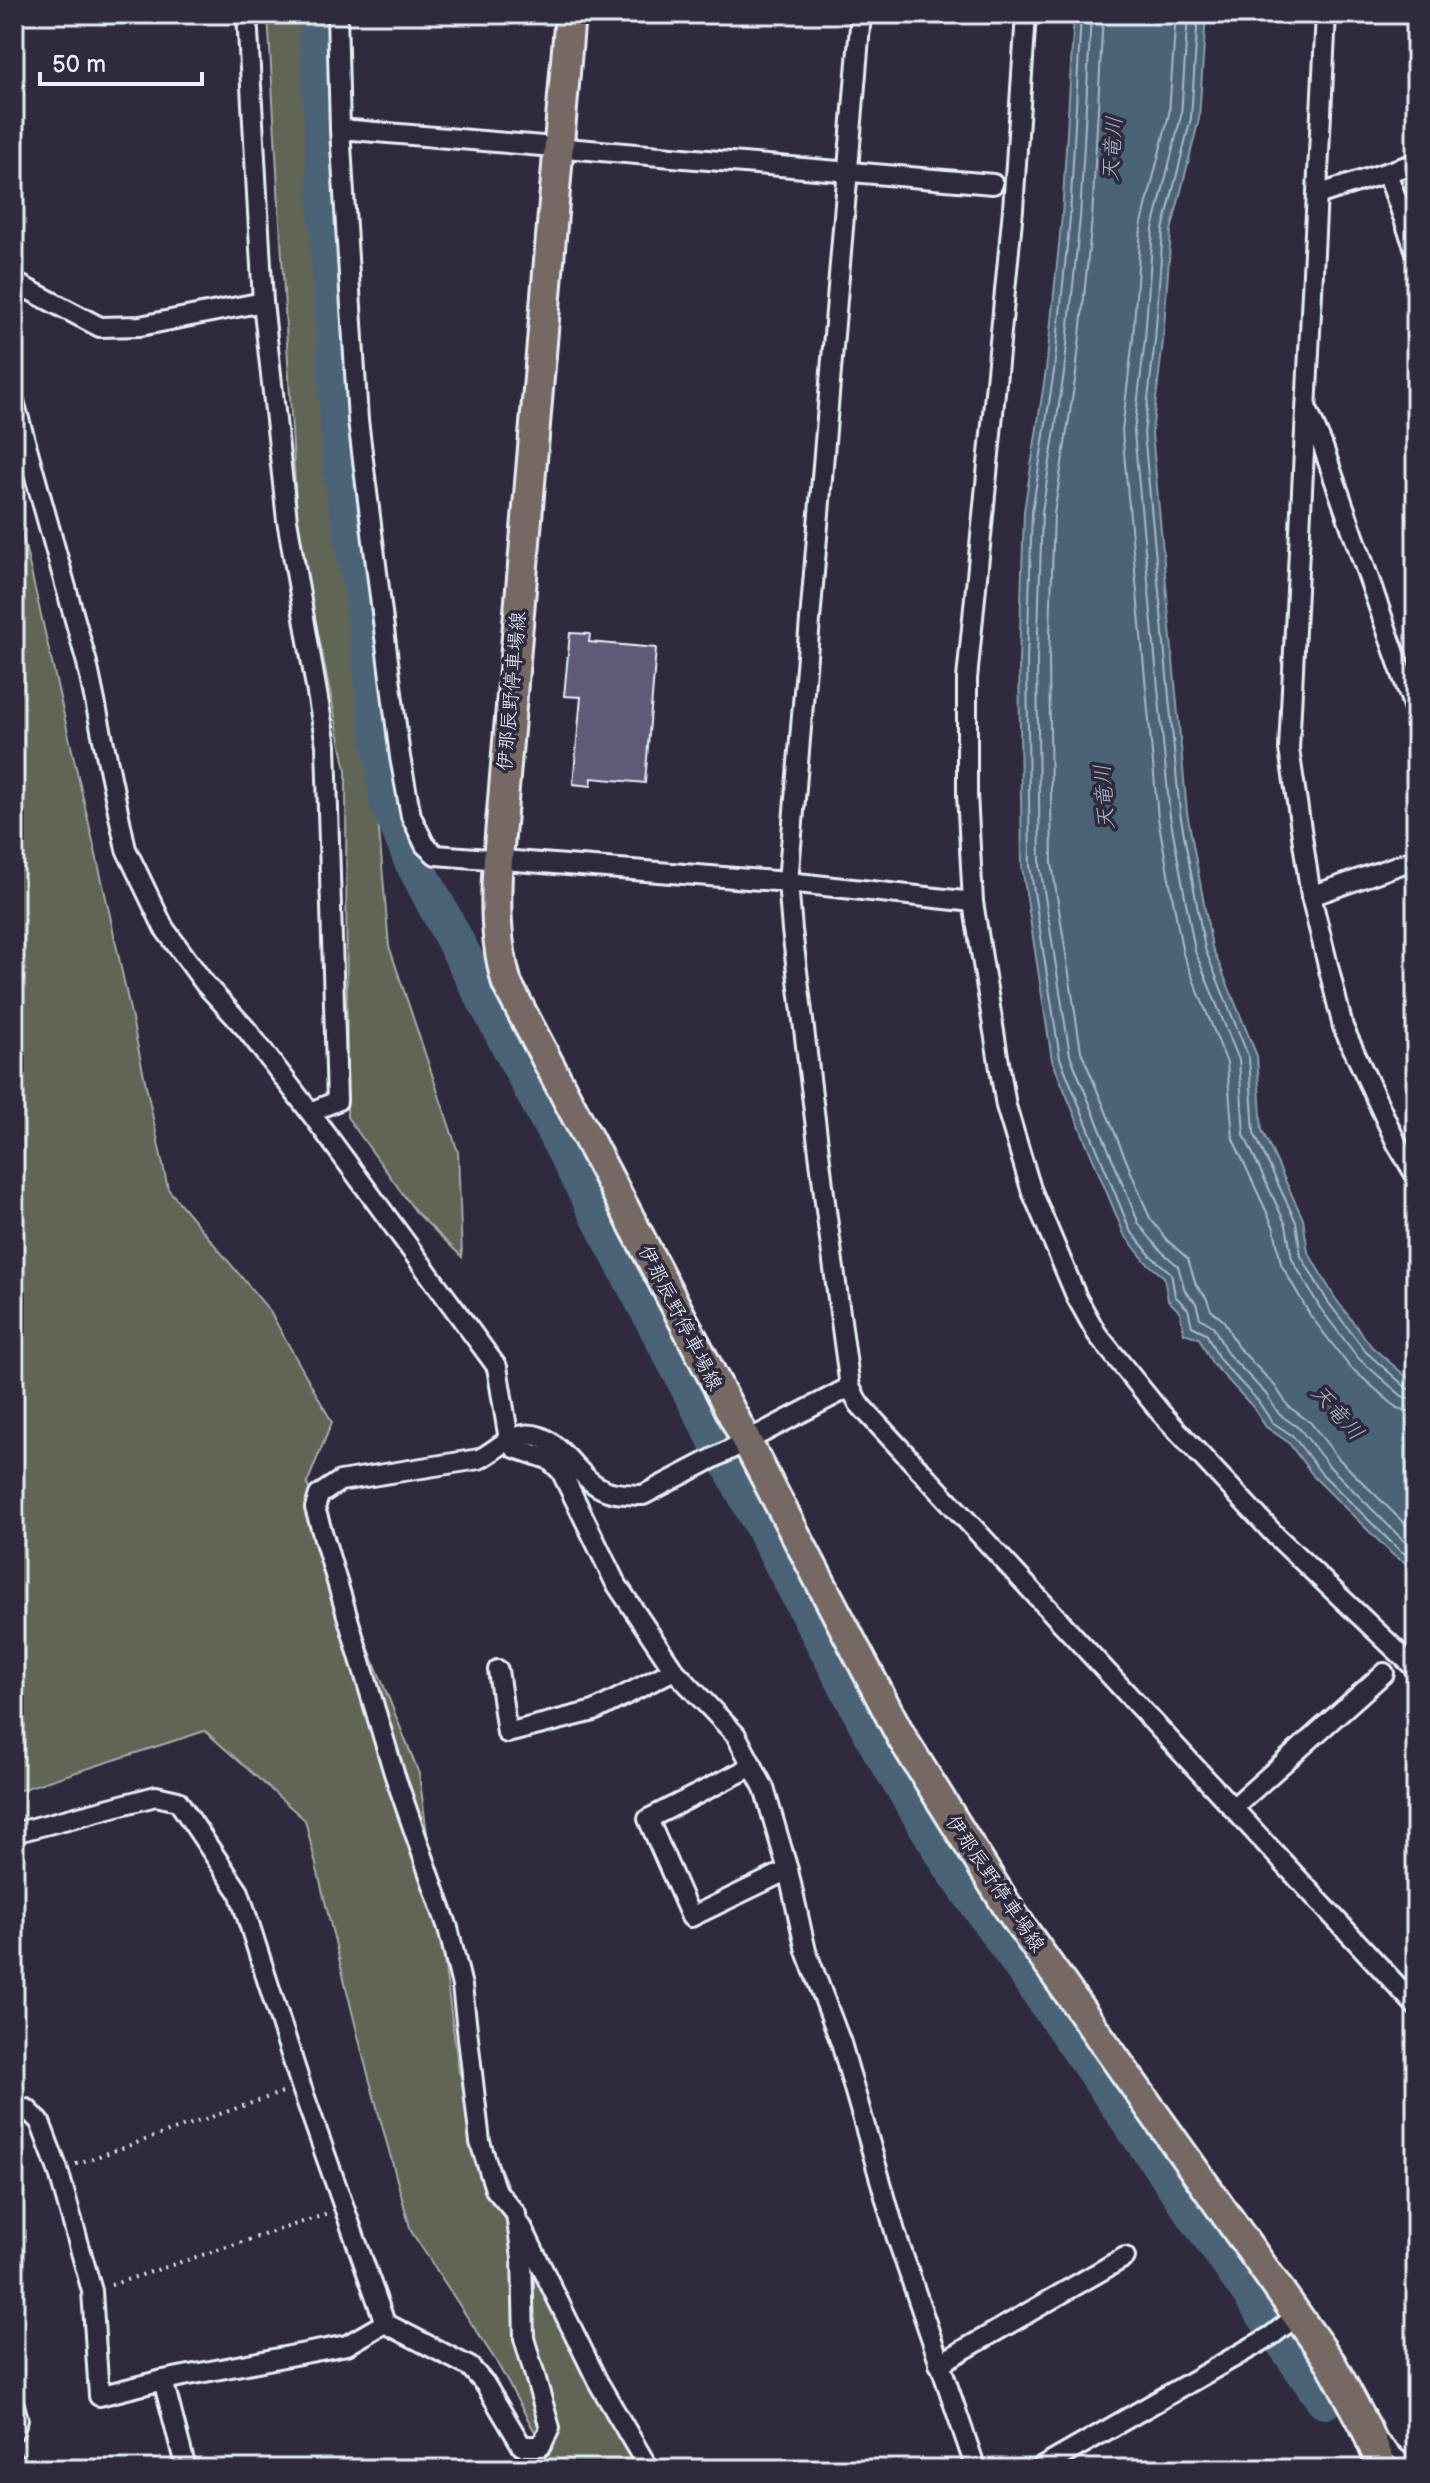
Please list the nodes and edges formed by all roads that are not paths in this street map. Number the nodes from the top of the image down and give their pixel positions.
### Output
1 (247, 14) edge
2 (337, 14) edge
3 (570, 14) edge
4 (861, 14) edge
5 (1026, 14) edge
6 (1326, 14) edge
7 (340, 129) junction
8 (559, 146) junction
9 (1416, 163) edge
10 (847, 170) junction
11 (1387, 173) junction
12 (993, 184) dead end
13 (1317, 195) junction
14 (1416, 252) edge
15 (14, 282) edge
16 (263, 302) junction
17 (14, 401) edge
18 (1307, 408) junction
19 (1408, 665) edge
20 (1416, 714) edge
21 (498, 859) junction
22 (1416, 859) edge
23 (788, 882) junction
24 (1311, 896) junction
25 (973, 902) junction
26 (310, 1112) junction
27 (1416, 1176) edge
28 (850, 1387) junction
29 (509, 1440) junction
30 (744, 1442) junction
31 (1416, 1669) edge
32 (498, 1670) dead end
33 (674, 1670) junction
34 (1384, 1673) dead end
35 (753, 1766) junction
36 (1233, 1808) junction
37 (14, 1833) edge
38 (788, 1870) junction
39 (1416, 2006) edge
40 (14, 2109) edge
41 (516, 2214) junction
42 (1125, 2257) dead end
43 (1298, 2315) junction
44 (385, 2323) junction
45 (939, 2364) junction
46 (163, 2380) junction
47 (14, 2405) edge
48 (1364, 2424) junction
49 (14, 2431) edge
50 (14, 2462) edge
51 (17, 2469) edge
52 (186, 2469) edge
53 (649, 2469) edge
54 (976, 2469) edge
55 (1039, 2469) edge
56 (1383, 2469) edge
57 (1413, 2469) edge

1 - 16 street
2 - 7 street
3 - 8 main road, 伊那辰野停車場線
4 - 10 street
5 - 25 street
6 - 13 street
7 - 8 street
7 - 21 street
8 - 10 street
8 - 21 main road, 伊那辰野停車場線
9 - 11 street
10 - 12 street
10 - 23 street
11 - 13 street
11 - 14 street
13 - 18 street
15 - 16 street
16 - 26 street
17 - 26 street
18 - 19 street
18 - 24 street
19 - 20 street
21 - 23 street
21 - 30 main road, 伊那辰野停車場線
22 - 24 street
23 - 25 street
23 - 28 street
24 - 27 street
25 - 31 street
26 - 29 street
28 - 30 street
28 - 36 street
29 - 30 street
29 - 33 street
29 - 41 street
30 - 43 main road, 伊那辰野停車場線
32 - 33 street
33 - 35 street
34 - 36 street
35 - 38 street
35 - 38 street
36 - 39 street
37 - 44 street
38 - 45 street
40 - 46 street
41 - 44 street
41 - 53 street
42 - 45 street
43 - 48 main road, 伊那辰野停車場線
43 - 55 street
44 - 46 street
45 - 54 street
46 - 52 street
47 - 49 street
48 - 56 main road, 伊那辰野停車場線
48 - 57 lane
50 - 51 street

